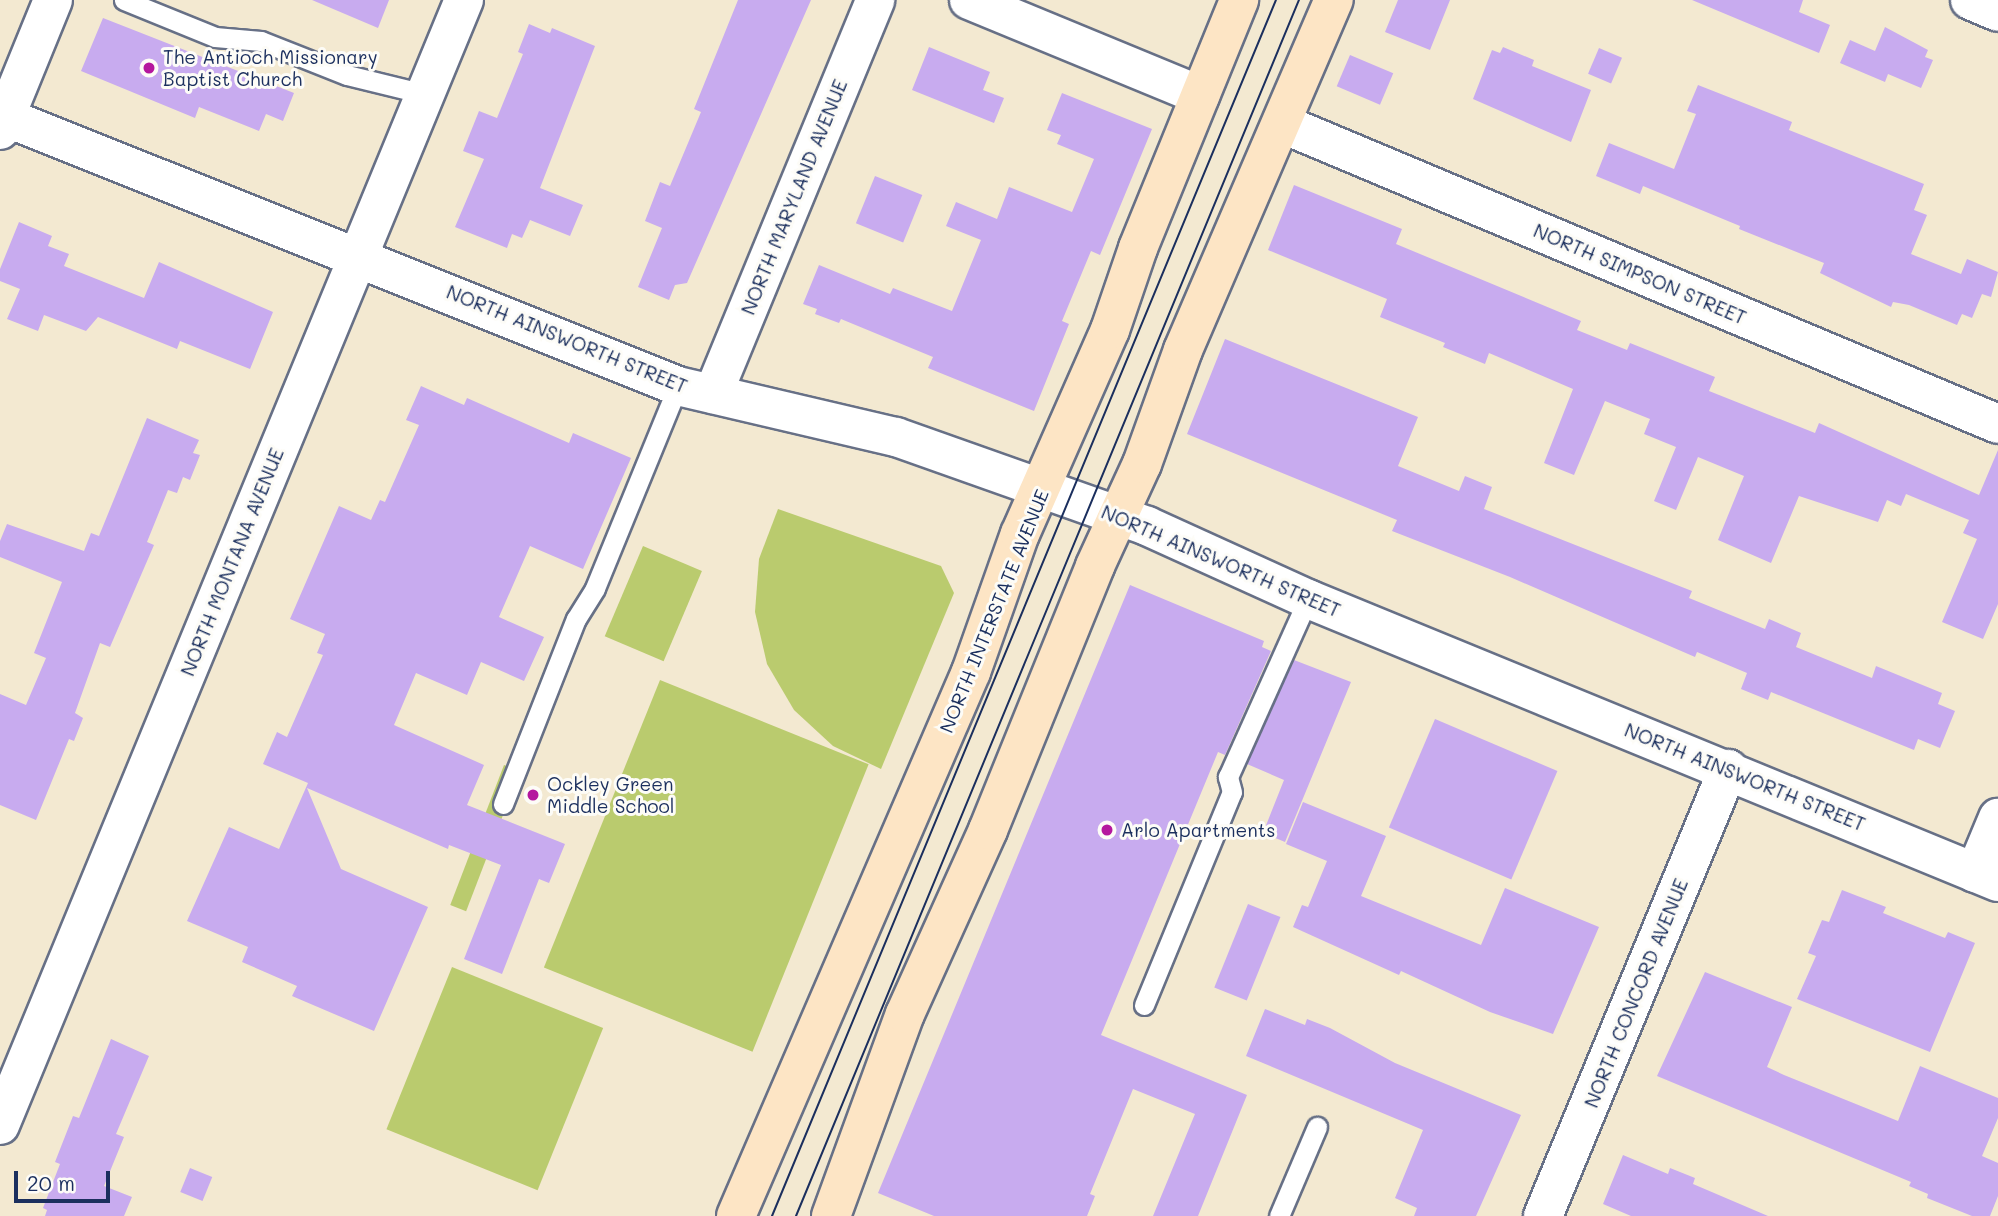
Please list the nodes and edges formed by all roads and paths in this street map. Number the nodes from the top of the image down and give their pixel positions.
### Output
1 (53, 0) edge
2 (124, 0) edge
3 (464, 0) edge
4 (875, 0) edge
5 (969, 0) edge
6 (1239, 0) edge
7 (1334, 0) edge
8 (1970, 0) edge
9 (1998, 12) edge
10 (425, 94) junction
11 (1200, 95) junction
12 (2, 121) edge
13 (1283, 124) junction
14 (358, 256) junction
15 (695, 390) junction
16 (1998, 424) edge
17 (1042, 488) junction
18 (1118, 516) junction
19 (1308, 599) junction
20 (1728, 769) junction
21 (503, 804) dead end
22 (1998, 818) edge
23 (1987, 878) edge
24 (1144, 1005) dead end
25 (0, 1125) edge
26 (1317, 1127) dead end
27 (837, 1214) edge
28 (736, 1216) edge
29 (1279, 1216) edge
30 (1543, 1216) edge

1 - 12 street
2 - 10 lane
3 - 10 street, NORTH MONTANA AVENUE
4 - 15 street, NORTH MARYLAND AVENUE
5 - 11 street
6 - 11 street, NORTH INTERSTATE AVENUE
7 - 13 street
8 - 9 street
10 - 14 street, NORTH MONTANA AVENUE
11 - 17 street, NORTH INTERSTATE AVENUE
12 - 14 street, NORTH AINSWORTH STREET
13 - 16 street, NORTH SIMPSON STREET
13 - 18 street
14 - 15 street, NORTH AINSWORTH STREET
14 - 25 street, NORTH MONTANA AVENUE
15 - 17 street, NORTH AINSWORTH STREET
15 - 21 lane
17 - 18 street, NORTH AINSWORTH STREET
17 - 28 street, NORTH INTERSTATE AVENUE
18 - 19 street, NORTH AINSWORTH STREET
18 - 27 street
19 - 20 street, NORTH AINSWORTH STREET
19 - 24 lane
20 - 23 street, NORTH AINSWORTH STREET
20 - 30 street, NORTH CONCORD AVENUE
22 - 23 street
26 - 29 lane

